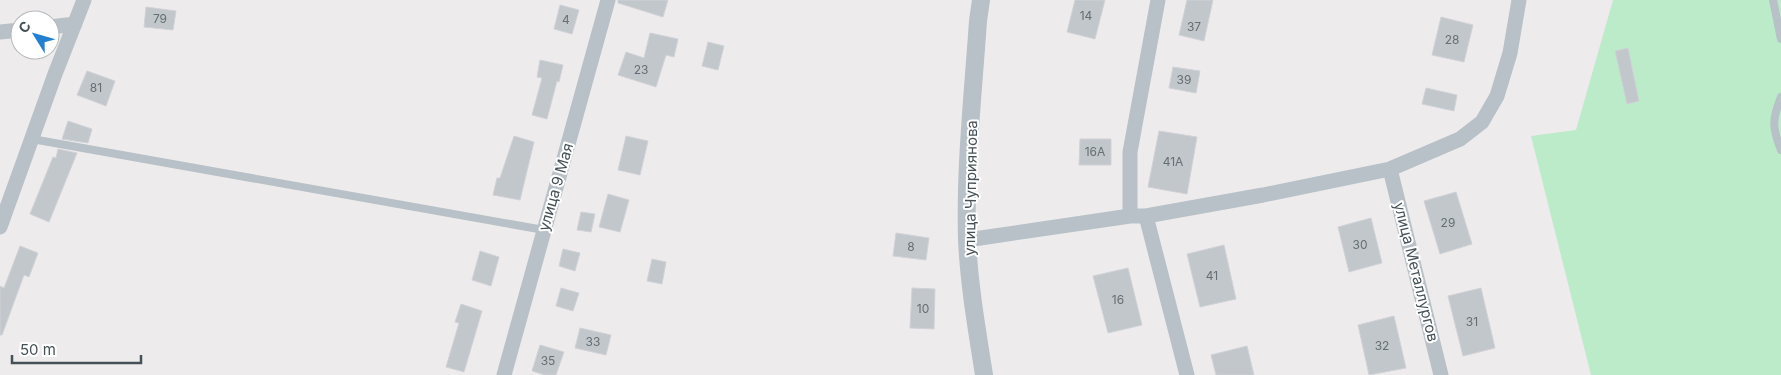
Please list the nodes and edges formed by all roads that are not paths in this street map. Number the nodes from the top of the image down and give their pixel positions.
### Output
1 (84, 0) edge
2 (608, 0) edge
3 (981, 0) edge
4 (1158, 0) edge
5 (1519, 0) edge
6 (1773, 0) edge
7 (75, 24) junction
8 (60, 26) edge
9 (1781, 38) edge
10 (1781, 97) edge
11 (32, 139) junction
12 (1781, 150) edge
13 (1390, 169) junction
14 (1130, 216) junction
15 (1146, 216) junction
16 (0, 227) edge
17 (544, 230) junction
18 (967, 240) junction
19 (504, 375) edge
20 (984, 375) edge
21 (1187, 375) edge
22 (1441, 375) edge

1 - 7 street
2 - 17 street, улица 9 Мая
3 - 18 street, улица Чуприянова
4 - 14 street
5 - 13 street
6 - 9 lane
7 - 8 street
7 - 11 street
10 - 12 lane
11 - 16 street
11 - 17 lane
13 - 15 street
13 - 22 street, улица Металлургов
14 - 15 street
14 - 18 street
15 - 21 street
17 - 19 street, улица 9 Мая
18 - 20 street, улица Чуприянова

